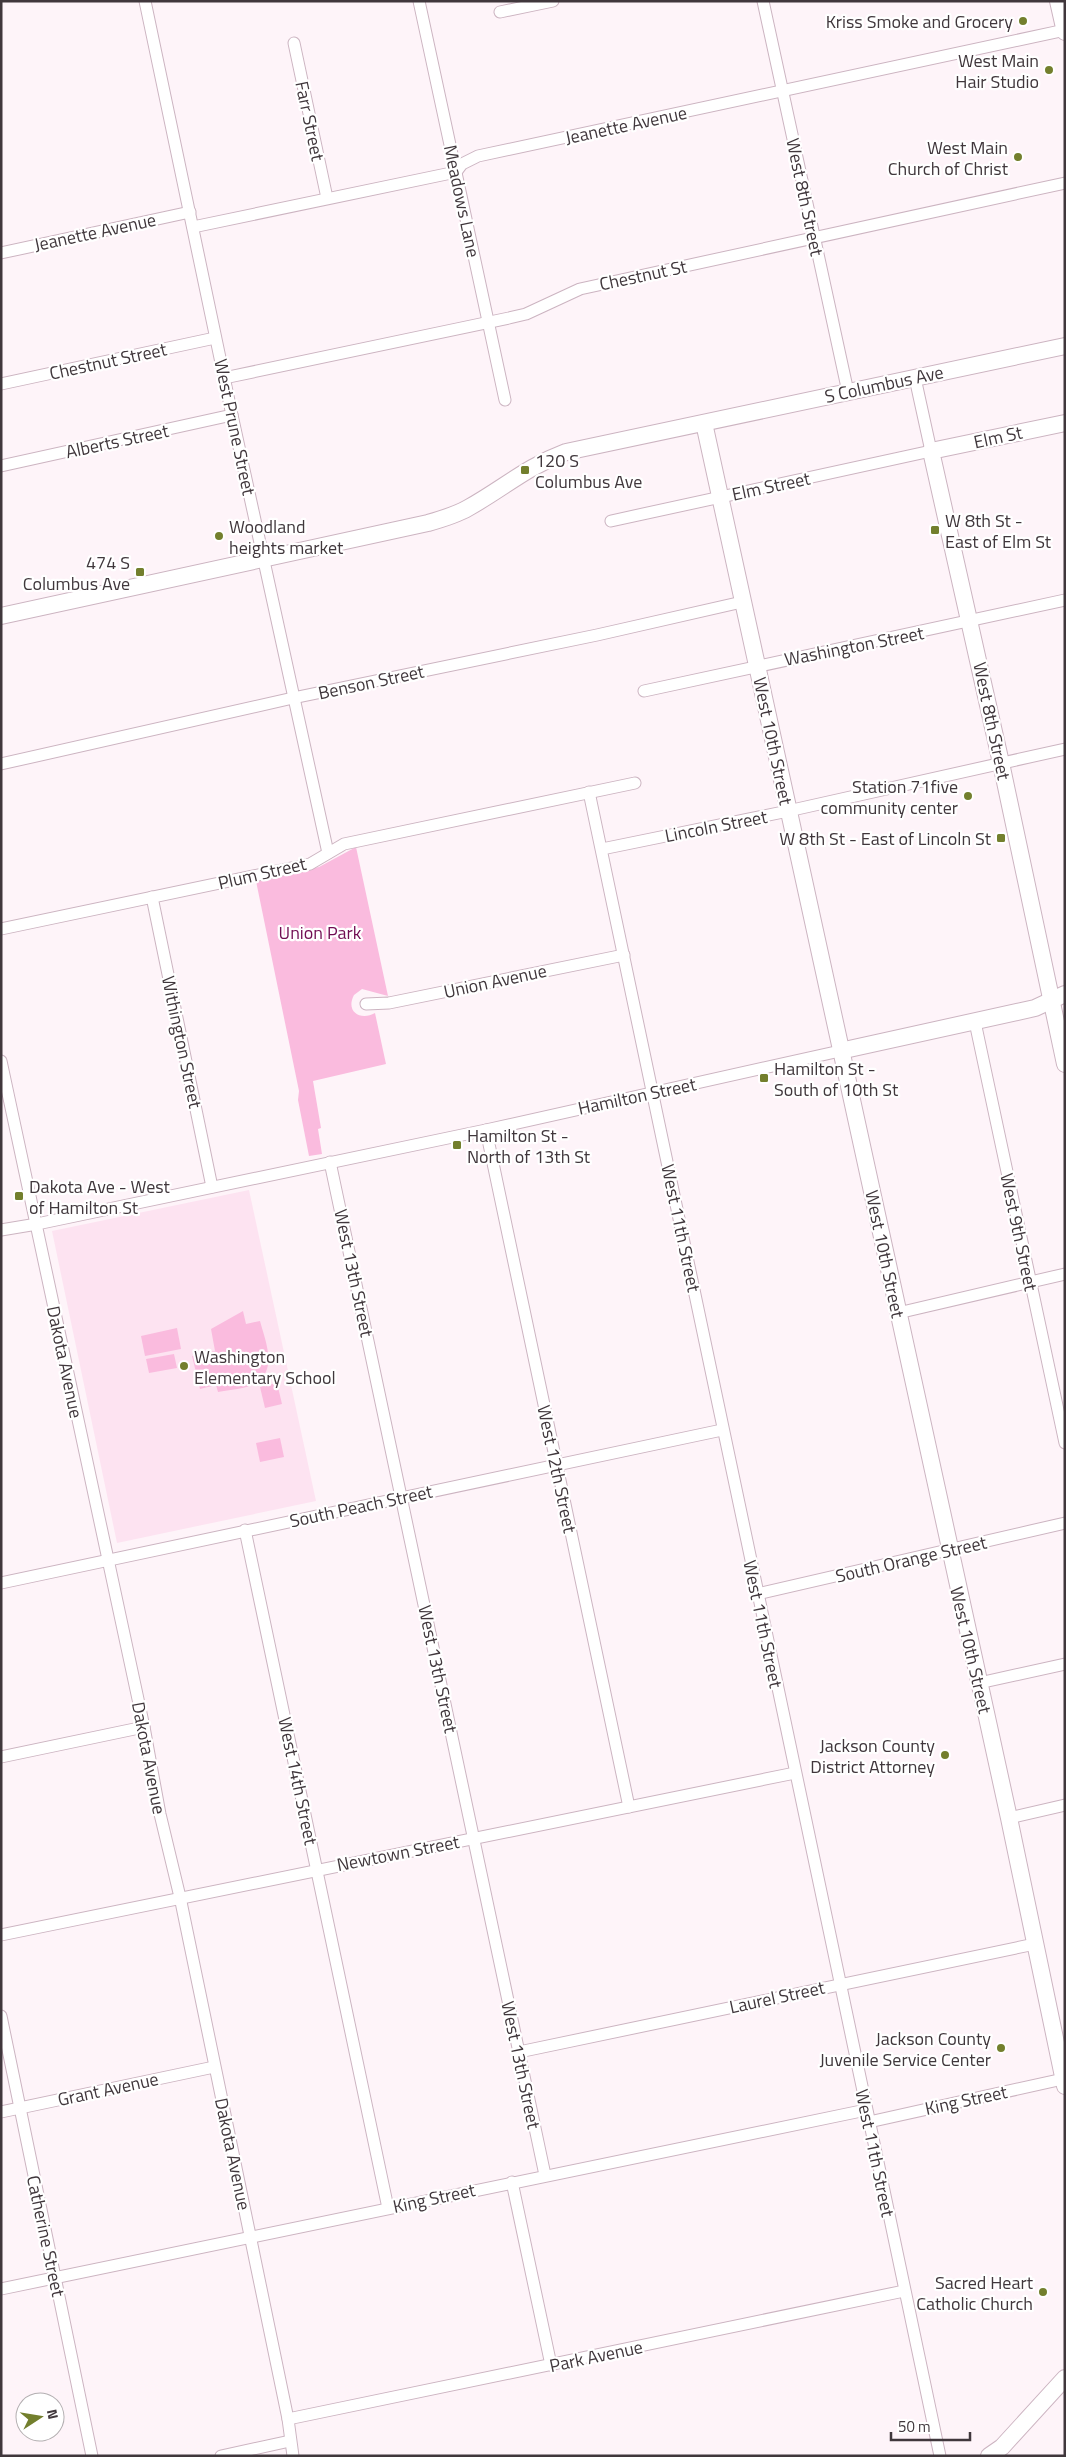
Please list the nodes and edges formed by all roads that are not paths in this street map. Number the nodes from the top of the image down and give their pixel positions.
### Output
1 (145, 1) edge
2 (419, 1) edge
3 (553, 1) edge
4 (763, 1) edge
5 (1058, 1) edge
6 (500, 12) dead end
7 (1065, 31) edge
8 (294, 43) dead end
9 (782, 91) junction
10 (456, 172) junction
11 (1065, 183) edge
12 (327, 198) junction
13 (190, 212) junction
14 (192, 227) junction
15 (814, 238) junction
16 (1, 253) edge
17 (489, 322) junction
18 (216, 338) junction
19 (1065, 346) edge
20 (224, 378) junction
21 (915, 378) junction
22 (1, 384) edge
23 (848, 392) junction
24 (505, 400) dead end
25 (232, 415) junction
26 (704, 423) junction
27 (1065, 423) edge
28 (931, 452) junction
29 (1, 466) edge
30 (719, 498) junction
31 (611, 521) dead end
32 (264, 558) junction
33 (1065, 600) edge
34 (742, 602) junction
35 (1, 616) edge
36 (971, 622) junction
37 (757, 666) junction
38 (644, 691) dead end
39 (293, 698) junction
40 (1065, 749) edge
41 (1001, 762) junction
42 (1, 764) edge
43 (635, 783) dead end
44 (589, 792) junction
45 (788, 811) junction
46 (602, 849) junction
47 (328, 853) junction
48 (152, 898) junction
49 (1, 929) edge
50 (624, 955) junction
51 (1058, 997) edge
52 (366, 1004) dead end
53 (975, 1022) junction
54 (840, 1051) junction
55 (1, 1061) edge
56 (1065, 1064) edge
57 (653, 1093) junction
58 (486, 1130) junction
59 (330, 1162) junction
60 (212, 1187) junction
61 (36, 1224) junction
62 (1, 1230) edge
63 (1065, 1274) edge
64 (1030, 1282) junction
65 (898, 1313) junction
66 (722, 1430) junction
67 (1065, 1443) edge
68 (556, 1464) junction
69 (401, 1497) junction
70 (1065, 1523) edge
71 (245, 1530) junction
72 (949, 1550) junction
73 (107, 1560) junction
74 (1, 1583) edge
75 (757, 1594) junction
76 (1065, 1664) edge
77 (979, 1682) junction
78 (144, 1727) junction
79 (1, 1757) edge
80 (794, 1773) junction
81 (1065, 1805) edge
82 (629, 1807) junction
83 (1009, 1818) junction
84 (474, 1838) junction
85 (318, 1869) junction
86 (180, 1897) junction
87 (1, 1935) edge
88 (1035, 1944) junction
89 (840, 1984) junction
90 (1, 2016) edge
91 (519, 2052) junction
92 (214, 2067) junction
93 (1064, 2082) edge
94 (20, 2108) junction
95 (866, 2110) junction
96 (1, 2112) edge
97 (869, 2122) junction
98 (545, 2175) junction
99 (512, 2182) junction
100 (388, 2208) junction
101 (250, 2237) junction
102 (55, 2278) junction
103 (1, 2289) edge
104 (904, 2291) junction
105 (551, 2365) junction
106 (1065, 2378) edge
107 (288, 2419) junction
108 (290, 2441) junction
109 (999, 2454) edge
110 (92, 2456) edge
111 (221, 2456) edge
112 (293, 2456) edge
113 (940, 2456) edge

1 - 13 street, West Prune Street
2 - 10 street, Meadows Lane
3 - 6 street
4 - 9 street, West 8th Street
5 - 7 street
7 - 9 street, Jeanette Avenue
8 - 12 street, Farr Street
9 - 10 street, Jeanette Avenue
9 - 15 street, West 8th Street
10 - 12 street, Jeanette Avenue
10 - 17 street, Meadows Lane
11 - 15 street, Chestnut St
12 - 14 street, Jeanette Avenue
13 - 14 street, West Prune Street
13 - 16 street, Jeanette Avenue
14 - 18 street, West Prune Street
15 - 17 street, Chestnut St
15 - 23 street, West 8th Street
17 - 20 street, Chestnut St
17 - 24 street, Meadows Lane
18 - 20 street, West Prune Street
18 - 22 street, Chestnut Street
19 - 21 street, S Columbus Ave
20 - 25 street, West Prune Street
21 - 23 street, S Columbus Ave
21 - 28 street, West 8th Street
23 - 26 street, S Columbus Ave
25 - 29 street, Alberts Street
25 - 32 street, West Prune Street
26 - 30 street, West 10th Street
26 - 32 street, S Columbus Ave
27 - 28 street, Elm St
28 - 30 street, Elm Street
28 - 36 street, West 8th Street
30 - 31 street, Elm Street
30 - 34 street, West 10th Street
32 - 35 street, S Columbus Ave
32 - 39 street, West Prune Street
33 - 36 street, Washington Street
34 - 37 street, West 10th Street
34 - 39 street, Benson Street
36 - 37 street, Washington Street
36 - 41 street, West 8th Street
37 - 38 street, Washington Street
37 - 45 street, West 10th Street
39 - 42 street, Benson Street
39 - 47 street, West Prune Street
40 - 41 street, Lincoln Street
41 - 45 street, Lincoln Street
41 - 51 street, West 8th Street
43 - 44 street, Plum Street
44 - 46 street, West 11th Street
44 - 47 street, Plum Street
45 - 46 street, Lincoln Street
45 - 54 street, West 10th Street
46 - 50 street, West 11th Street
47 - 48 street, Plum Street
48 - 49 street, Plum Street
48 - 60 street, Withington Street
50 - 52 street, Union Avenue
50 - 57 street, West 11th Street
51 - 53 street, Hamilton Street
51 - 56 street, West 8th Street
53 - 54 street, Hamilton Street
53 - 64 street, West 9th Street
54 - 57 street, Hamilton Street
54 - 65 street, West 10th Street
55 - 61 street, Dakota Avenue
57 - 58 street, Hamilton Street
57 - 66 street, West 11th Street
58 - 59 street, Hamilton Street
58 - 68 street, West 12th Street
59 - 60 street, Hamilton Street
59 - 69 street, West 13th Street
60 - 61 street, Hamilton Street
61 - 62 street, Hamilton Street
61 - 73 street, Dakota Avenue
63 - 64 street
64 - 65 street
64 - 67 street, West 9th Street
65 - 72 street, West 10th Street
66 - 68 street, South Peach Street
66 - 75 street, West 11th Street
68 - 69 street, South Peach Street
68 - 82 street, West 12th Street
69 - 71 street, South Peach Street
69 - 84 street, West 13th Street
70 - 72 street, South Orange Street
71 - 73 street, South Peach Street
71 - 85 street, West 14th Street
72 - 75 street, South Orange Street
72 - 77 street, West 10th Street
73 - 74 street, South Peach Street
73 - 78 street, Dakota Avenue
75 - 80 street, West 11th Street
76 - 77 street
77 - 83 street, West 10th Street
78 - 79 street
78 - 86 street, Dakota Avenue
80 - 82 street, Newtown Street
80 - 89 street, West 11th Street
81 - 83 street
82 - 84 street, Newtown Street
83 - 88 street, West 10th Street
84 - 85 street, Newtown Street
84 - 91 street, West 13th Street
85 - 86 street, Newtown Street
85 - 100 street, West 14th Street
86 - 87 street, Newtown Street
86 - 92 street, Dakota Avenue
88 - 89 street, Laurel Street
88 - 93 street, West 10th Street
89 - 91 street, Laurel Street
89 - 95 street, West 11th Street
90 - 94 street, Catherine Street
91 - 98 street, West 13th Street
92 - 94 street, Grant Avenue
92 - 101 street, Dakota Avenue
93 - 97 street, King Street
94 - 96 street, Grant Avenue
94 - 102 street, Catherine Street
95 - 97 street, West 11th Street
95 - 98 street, King Street
97 - 104 street, West 11th Street
98 - 99 street, King Street
99 - 100 street, King Street
99 - 105 street
100 - 101 street, King Street
101 - 102 street, King Street
101 - 107 street, Dakota Avenue
102 - 103 street, King Street
102 - 110 street, Catherine Street
104 - 105 street, Park Avenue
104 - 113 street, West 11th Street
105 - 107 street, Park Avenue
106 - 109 street
107 - 108 street, Dakota Avenue
108 - 111 street
108 - 112 street, Dakota Avenue

